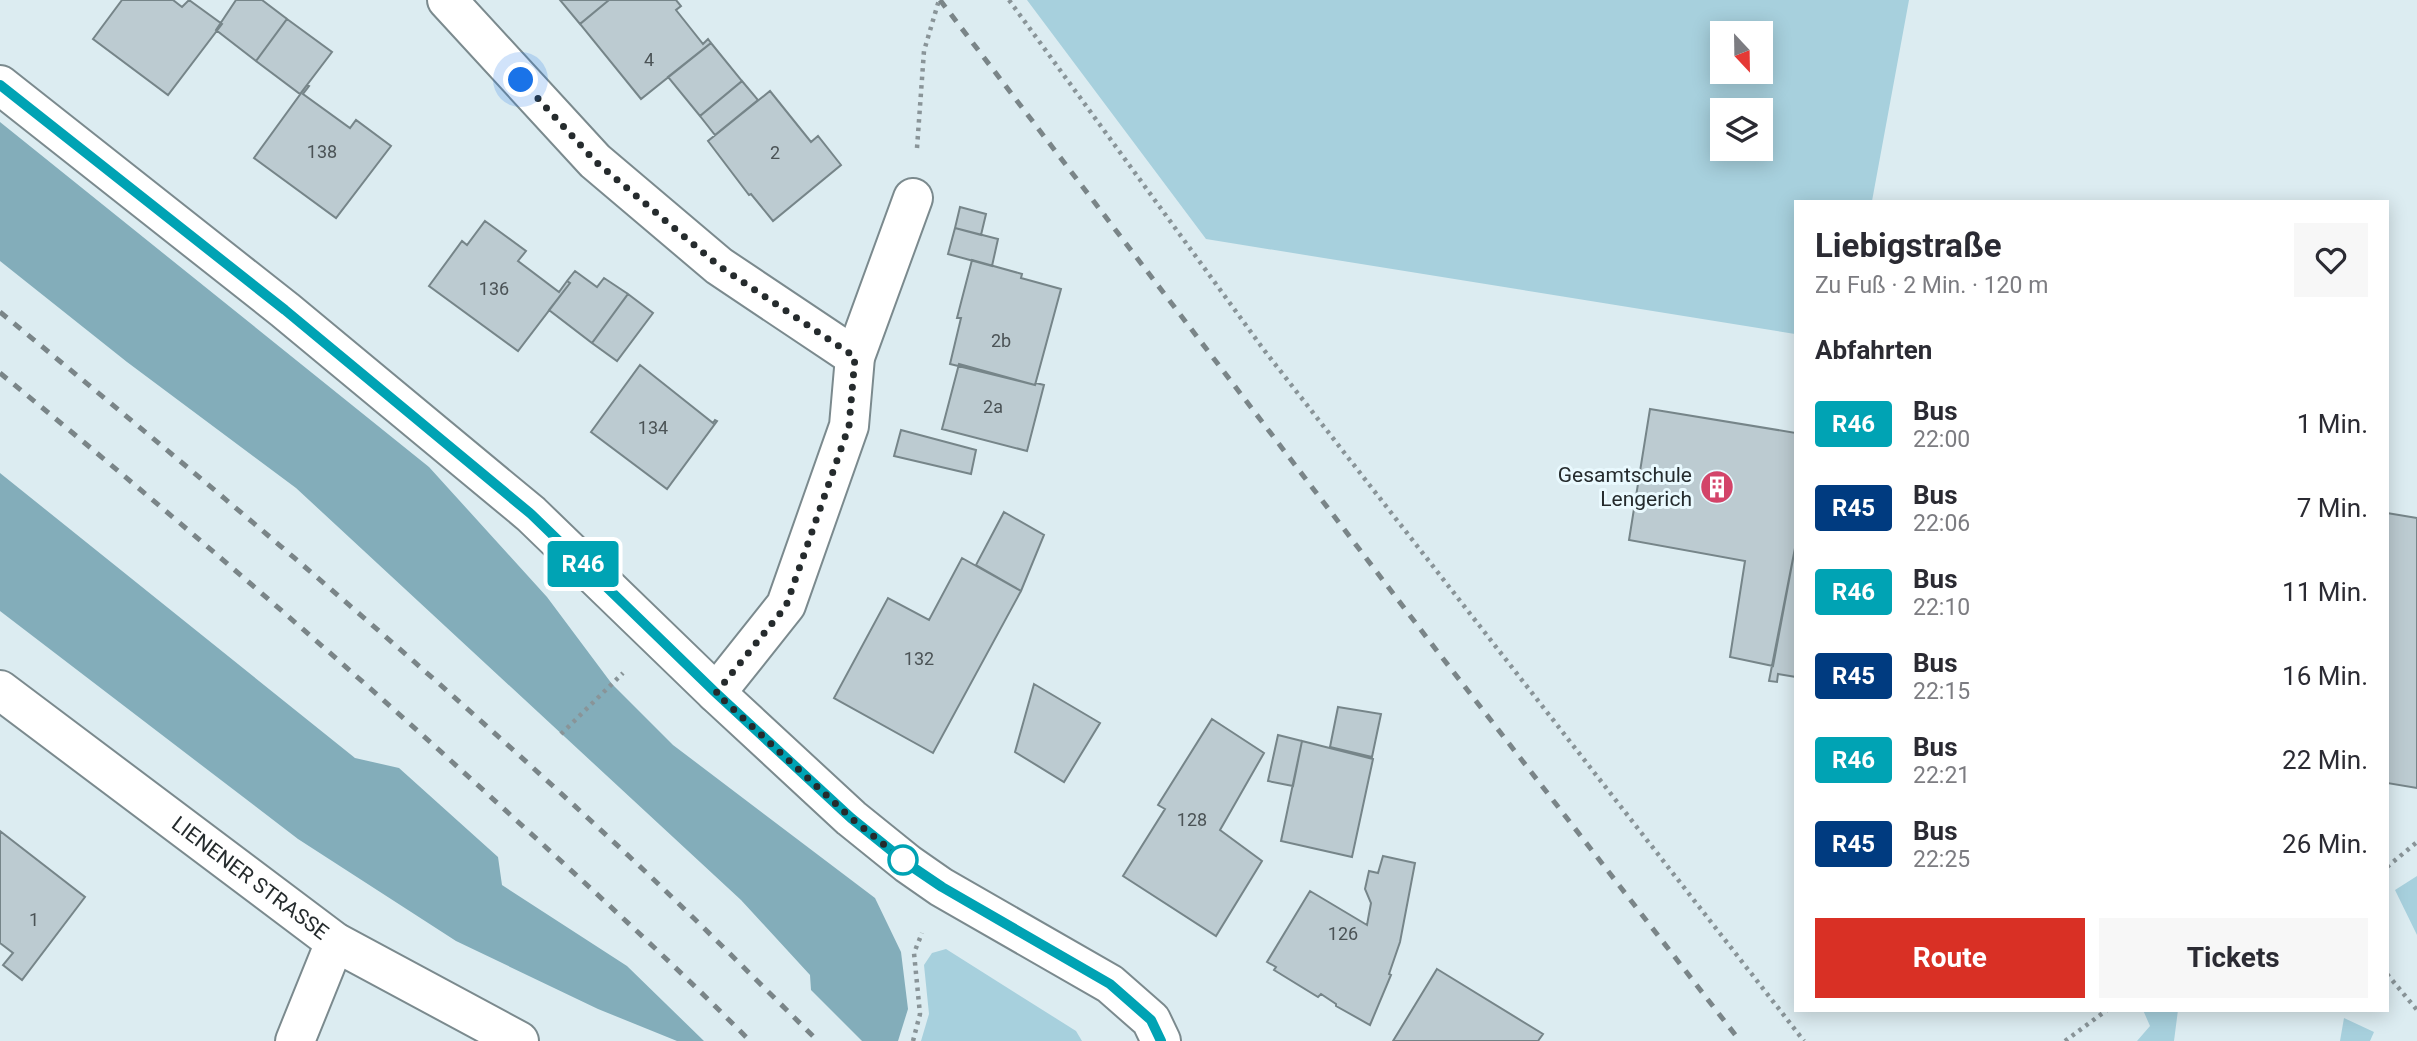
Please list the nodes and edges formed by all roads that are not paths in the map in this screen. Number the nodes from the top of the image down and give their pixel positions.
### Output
1 (447, 0) edge
2 (0, 85) edge
3 (913, 198) road end
4 (855, 357) junction
5 (0, 690) edge
6 (716, 693) junction
7 (335, 942) junction
8 (295, 1041) edge
9 (519, 1041) edge
10 (1161, 1041) edge

1 - 4 street
2 - 6 street
3 - 4 street
4 - 6 street
5 - 7 street, LIENENER STRASSE
6 - 10 street
7 - 8 street
7 - 9 street, LIENENER STRASSE

